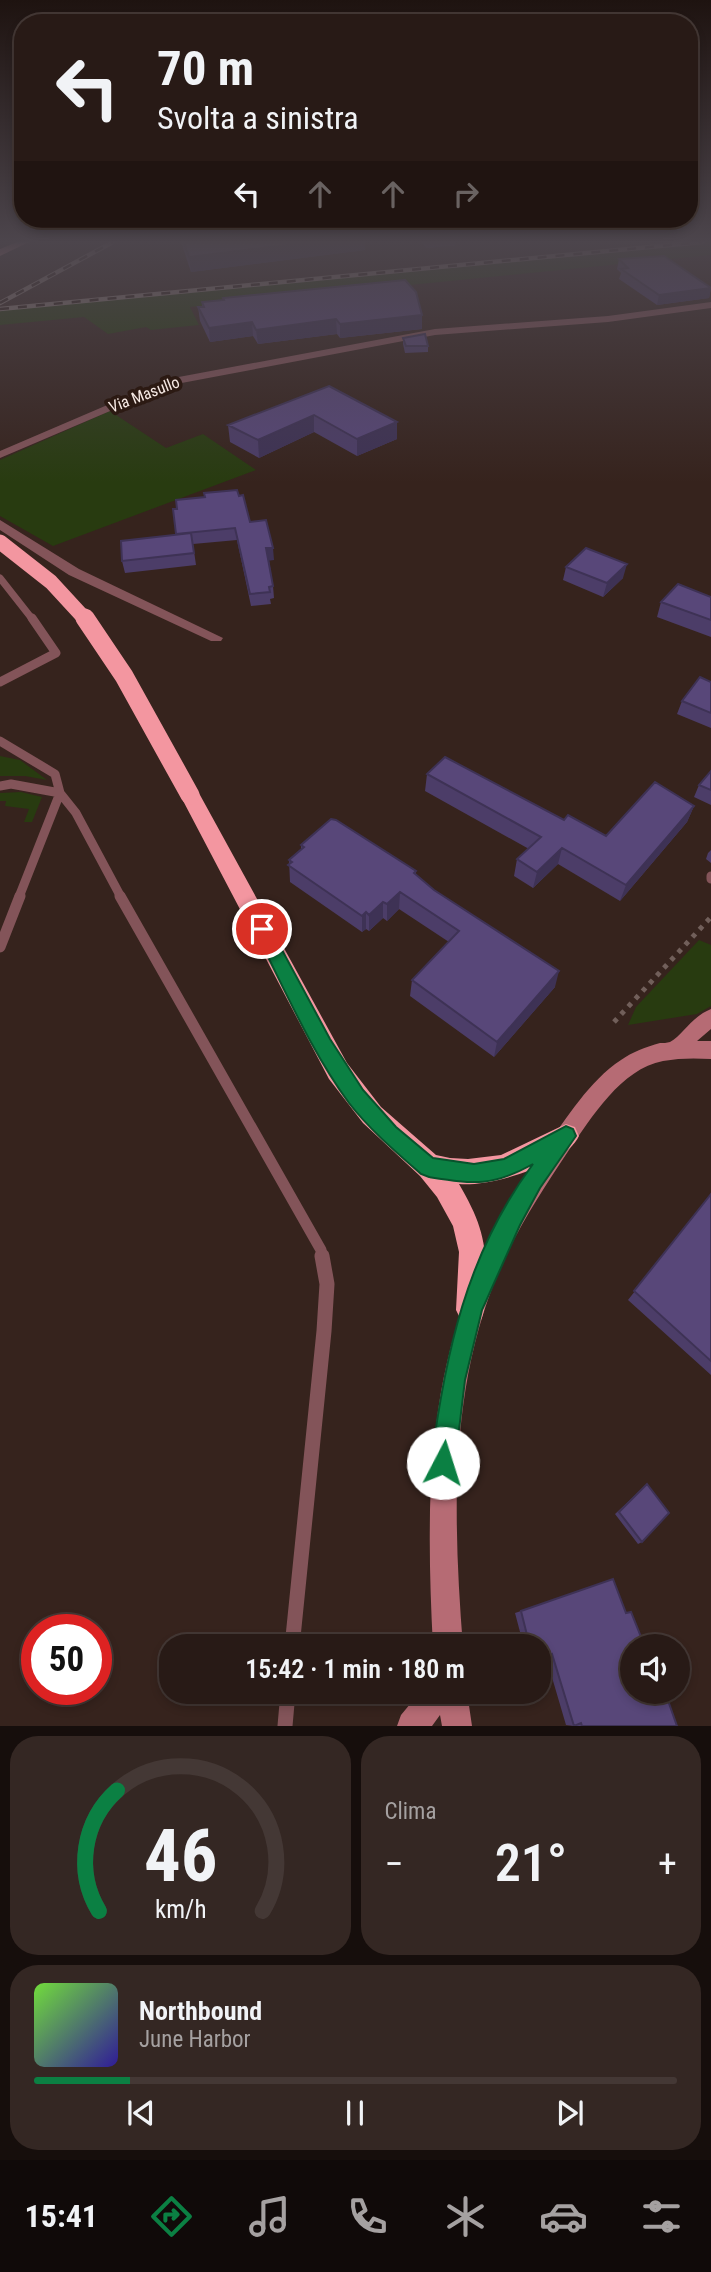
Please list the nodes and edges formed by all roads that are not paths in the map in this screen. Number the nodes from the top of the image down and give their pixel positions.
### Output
1 (561, 323) edge
2 (0, 455) edge
3 (0, 524) edge
4 (19, 536) junction
5 (0, 542) edge
6 (0, 553) edge
7 (0, 578) edge
8 (216, 638) dead end
9 (0, 682) edge
10 (0, 740) edge
11 (0, 786) edge
12 (60, 793) junction
13 (0, 947) edge
14 (711, 1018) edge
15 (677, 1048) junction
16 (711, 1050) edge
17 (566, 1136) junction
18 (429, 1167) junction
19 (471, 1310) junction
20 (293, 1634) edge
21 (447, 1634) edge
22 (287, 1704) edge
23 (430, 1704) edge
24 (454, 1704) edge
25 (285, 1726) edge
26 (412, 1726) edge
27 (457, 1726) edge

1 - 2 street, Via Masullo
3 - 4 street
4 - 6 street
4 - 8 street
5 - 18 highway, bridge
7 - 9 lane
10 - 12 lane
11 - 12 lane
12 - 13 lane
12 - 20 lane
14 - 15 main road
15 - 16 main road
15 - 17 main road
17 - 18 highway
17 - 19 main road
18 - 19 highway
19 - 21 main road
22 - 25 lane
23 - 26 main road
24 - 27 main road

